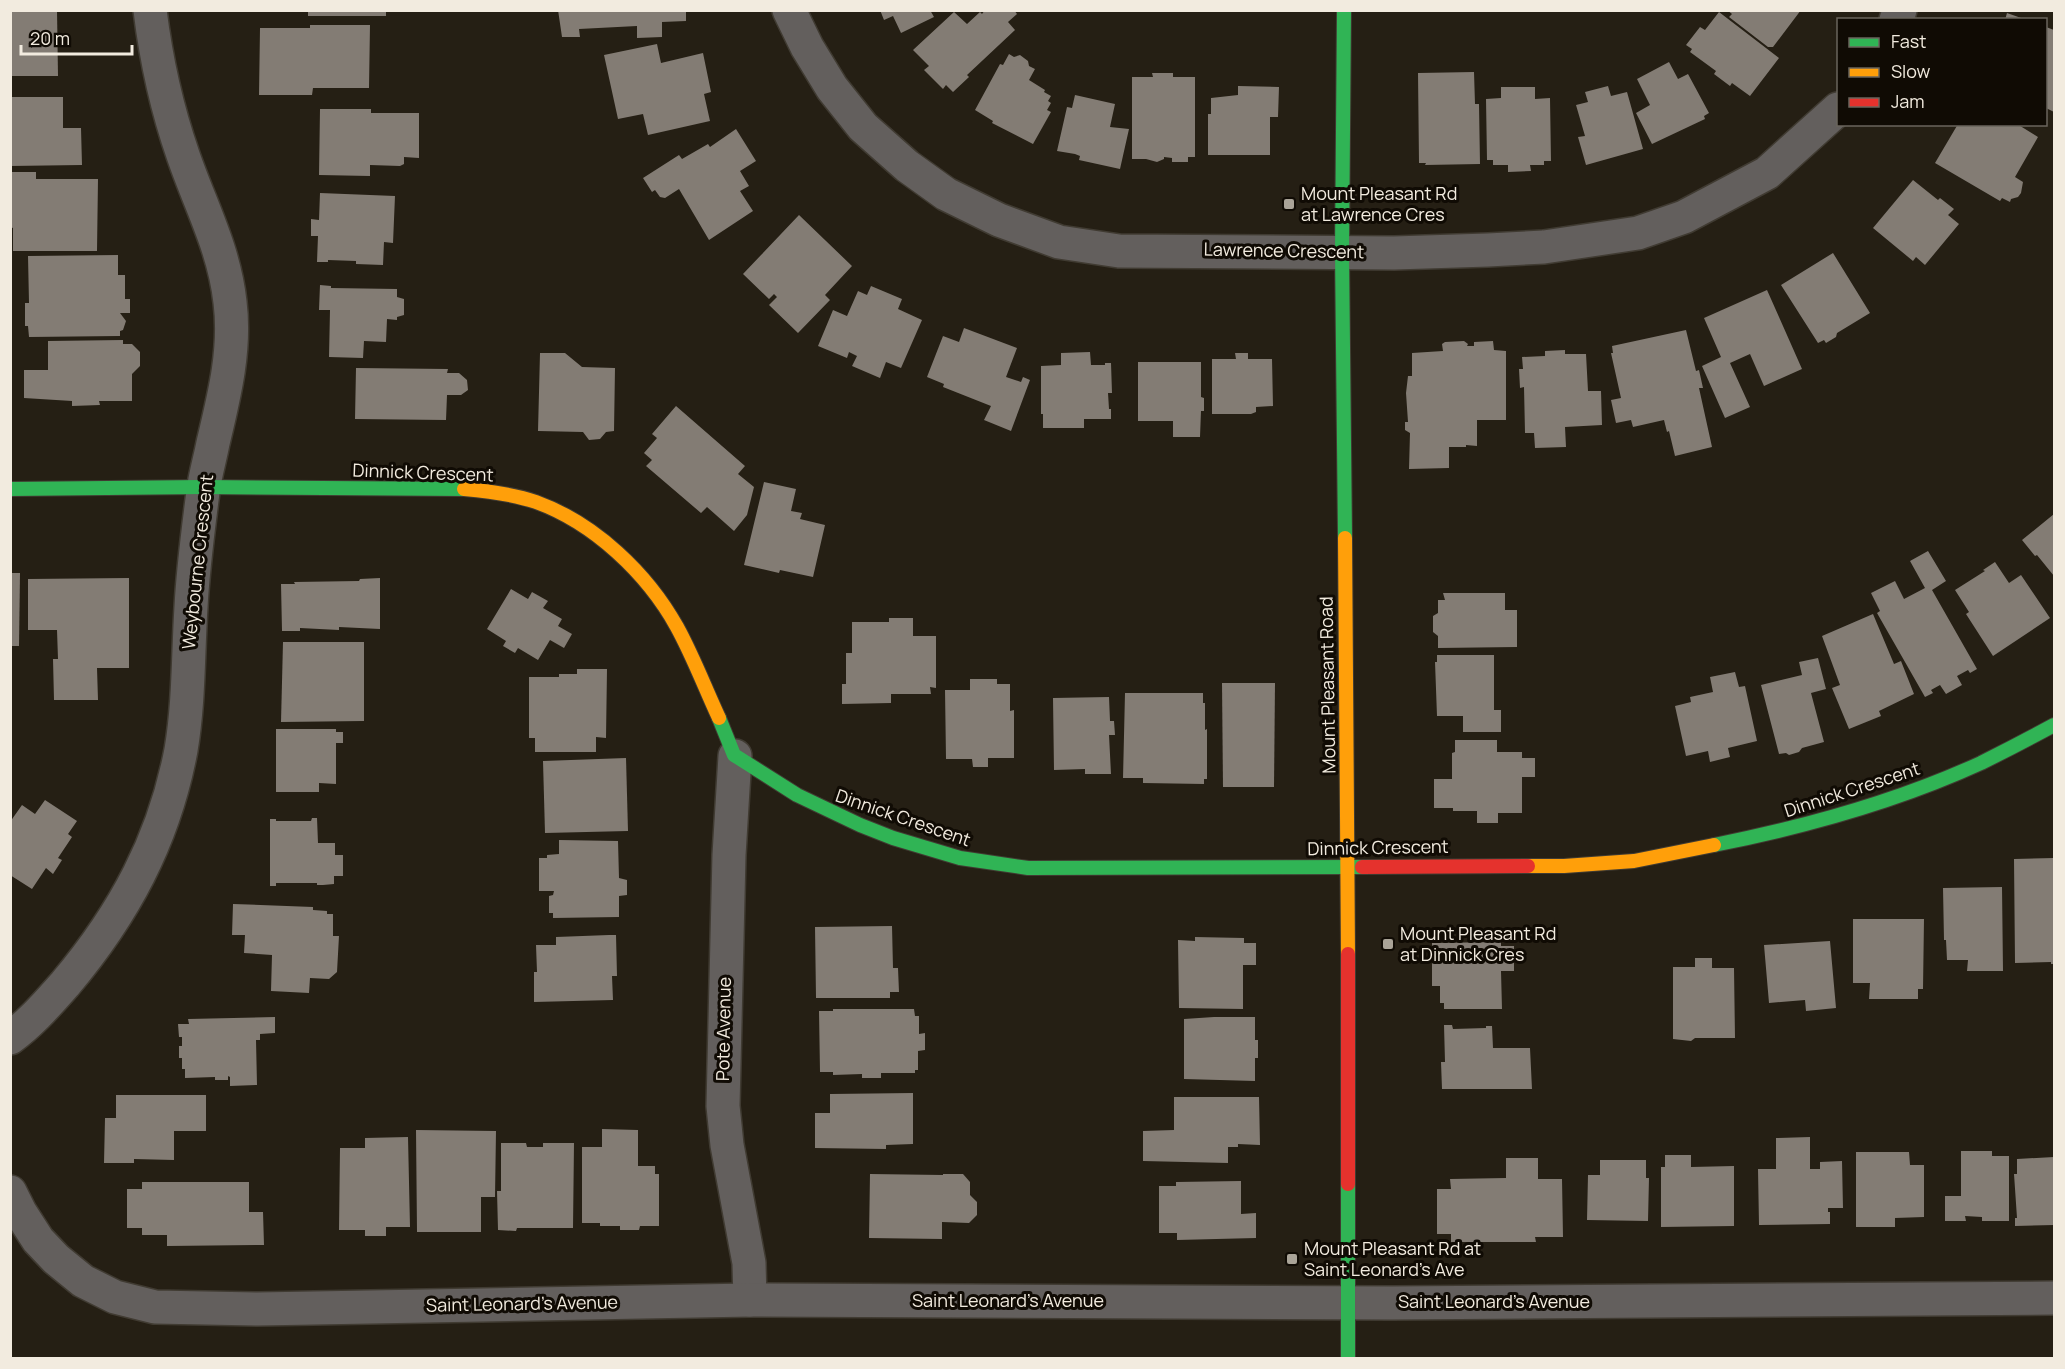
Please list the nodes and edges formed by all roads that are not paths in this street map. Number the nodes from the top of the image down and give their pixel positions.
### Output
1 (150, 10) edge
2 (789, 10) edge
3 (1344, 10) edge
4 (1837, 111) edge
5 (1342, 252) junction
6 (203, 487) junction
7 (10, 489) edge
8 (2055, 726) edge
9 (735, 756) junction
10 (1348, 867) junction
11 (11, 1042) edge
12 (10, 1192) edge
13 (2055, 1298) edge
14 (750, 1300) junction
15 (1349, 1302) junction
16 (1348, 1359) edge

1 - 6 street, Weybourne Crescent
2 - 5 street, Lawrence Crescent
3 - 5 street, Mount Pleasant Road
4 - 5 street, Lawrence Crescent
5 - 10 street, Mount Pleasant Road
6 - 7 street, Dinnick Crescent
6 - 9 street, Dinnick Crescent
6 - 11 street, Weybourne Crescent
8 - 10 street, Dinnick Crescent
9 - 10 street, Dinnick Crescent
9 - 14 street, Pote Avenue
10 - 15 street, Mount Pleasant Road
12 - 14 street, Saint Leonard's Avenue
13 - 15 street, Saint Leonard's Avenue
14 - 15 street, Saint Leonard's Avenue
15 - 16 street, Mount Pleasant Road

